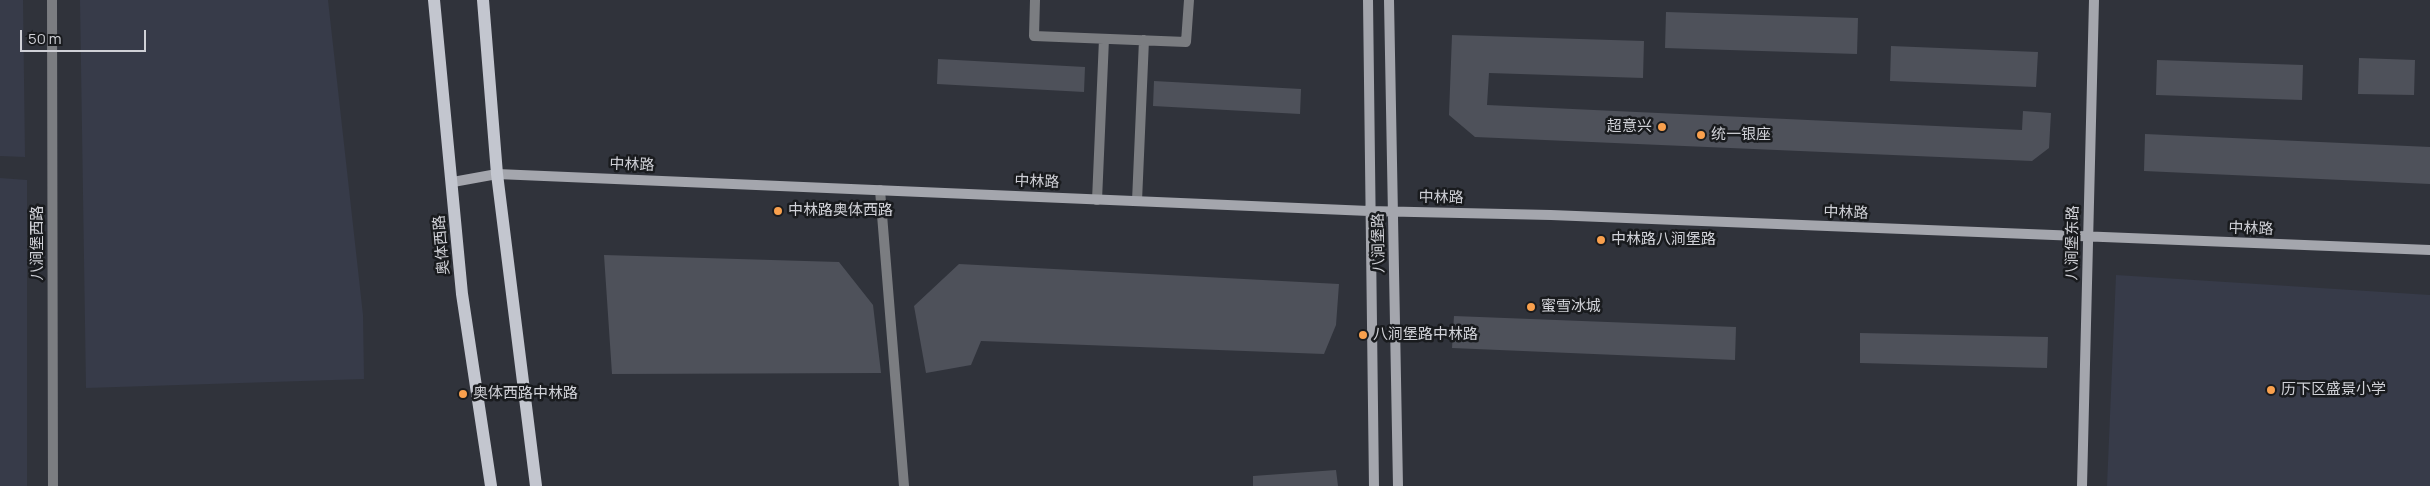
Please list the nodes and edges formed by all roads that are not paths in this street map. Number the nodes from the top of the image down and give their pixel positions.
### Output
1 (52, 0) edge
2 (434, 0) edge
3 (483, 0) edge
4 (1035, 0) edge
5 (1189, 0) edge
6 (1368, 0) edge
7 (1389, 0) edge
8 (2094, 0) edge
9 (1104, 39) junction
10 (1144, 40) junction
11 (497, 174) junction
12 (453, 182) junction
13 (880, 190) junction
14 (1097, 200) junction
15 (1137, 201) junction
16 (1369, 211) junction
17 (1393, 212) junction
18 (2088, 238) junction
19 (2430, 250) edge
20 (53, 486) edge
21 (492, 486) edge
22 (536, 486) edge
23 (904, 486) edge
24 (1374, 486) edge
25 (1398, 486) edge
26 (2082, 486) edge

1 - 20 street, 八涧堡西路
2 - 12 main road, 奥体西路
3 - 11 main road
4 - 9 street
5 - 10 street
6 - 16 main road, 八涧堡路
7 - 17 main road, 八涧堡路
8 - 18 main road, 八涧堡东路
9 - 10 street
9 - 14 street
10 - 15 street
11 - 12 main road, 中林路
11 - 13 main road, 中林路
11 - 22 main road
12 - 21 main road, 奥体西路
13 - 14 main road, 中林路
13 - 23 street
14 - 15 main road, 中林路
15 - 16 main road, 中林路
16 - 17 main road, 中林路
16 - 24 main road, 八涧堡路
17 - 18 main road, 中林路
17 - 25 main road, 八涧堡路
18 - 19 main road, 中林路
18 - 26 main road, 八涧堡东路

